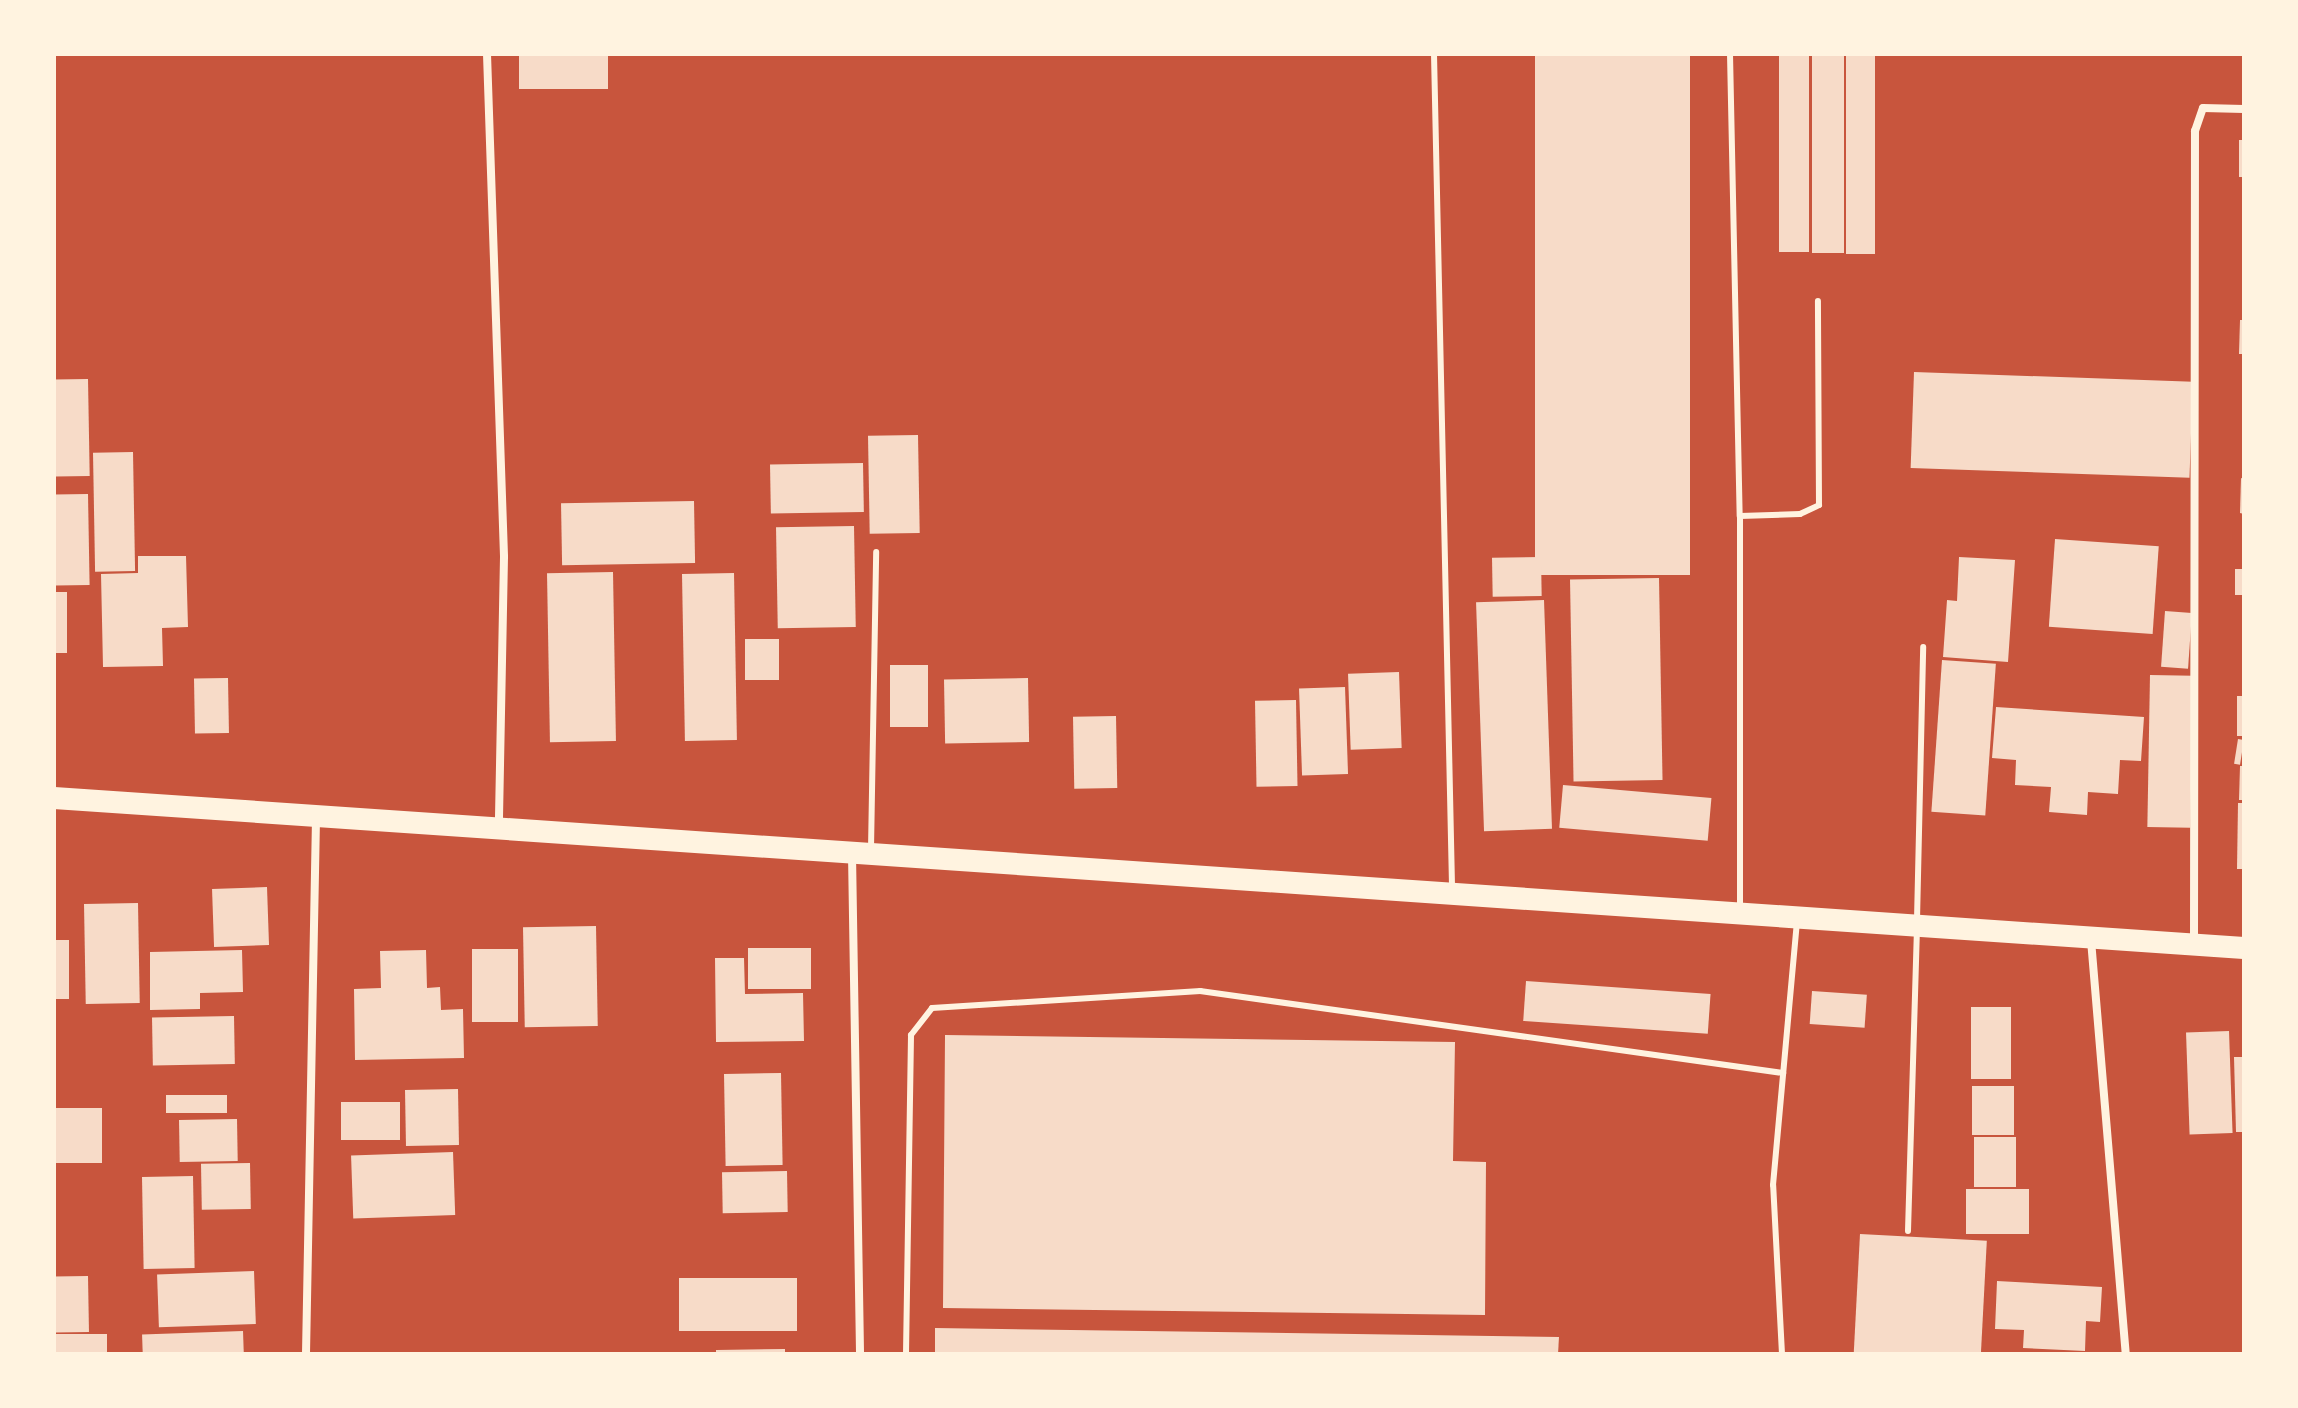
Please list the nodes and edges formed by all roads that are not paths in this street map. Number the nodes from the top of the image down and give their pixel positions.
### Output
1 (487, 54) edge
2 (1434, 54) edge
3 (1730, 54) edge
4 (2244, 109) edge
5 (1818, 301) dead end
6 (1740, 516) junction
7 (876, 552) dead end
8 (1923, 647) dead end
9 (54, 798) edge
10 (316, 819) junction
11 (499, 831) junction
12 (862, 851) junction
13 (1452, 896) junction
14 (1739, 915) junction
15 (1798, 918) junction
16 (1917, 927) junction
17 (2091, 940) junction
18 (2194, 945) junction
19 (2244, 948) edge
20 (1783, 1073) junction
21 (1908, 1231) dead end
22 (306, 1354) edge
23 (860, 1354) edge
24 (906, 1354) edge
25 (1782, 1354) edge
26 (2126, 1354) edge

1 - 11 street
2 - 13 lane
3 - 6 lane
4 - 18 street
5 - 6 lane
6 - 14 lane
7 - 12 lane
8 - 16 lane
9 - 10 highway
10 - 11 highway
10 - 22 street
11 - 12 highway
12 - 13 highway
12 - 23 street
13 - 14 highway
14 - 15 highway
15 - 16 highway
15 - 20 lane
16 - 17 highway
16 - 21 lane
17 - 18 highway
17 - 26 street
18 - 19 highway
20 - 24 lane
20 - 25 lane

